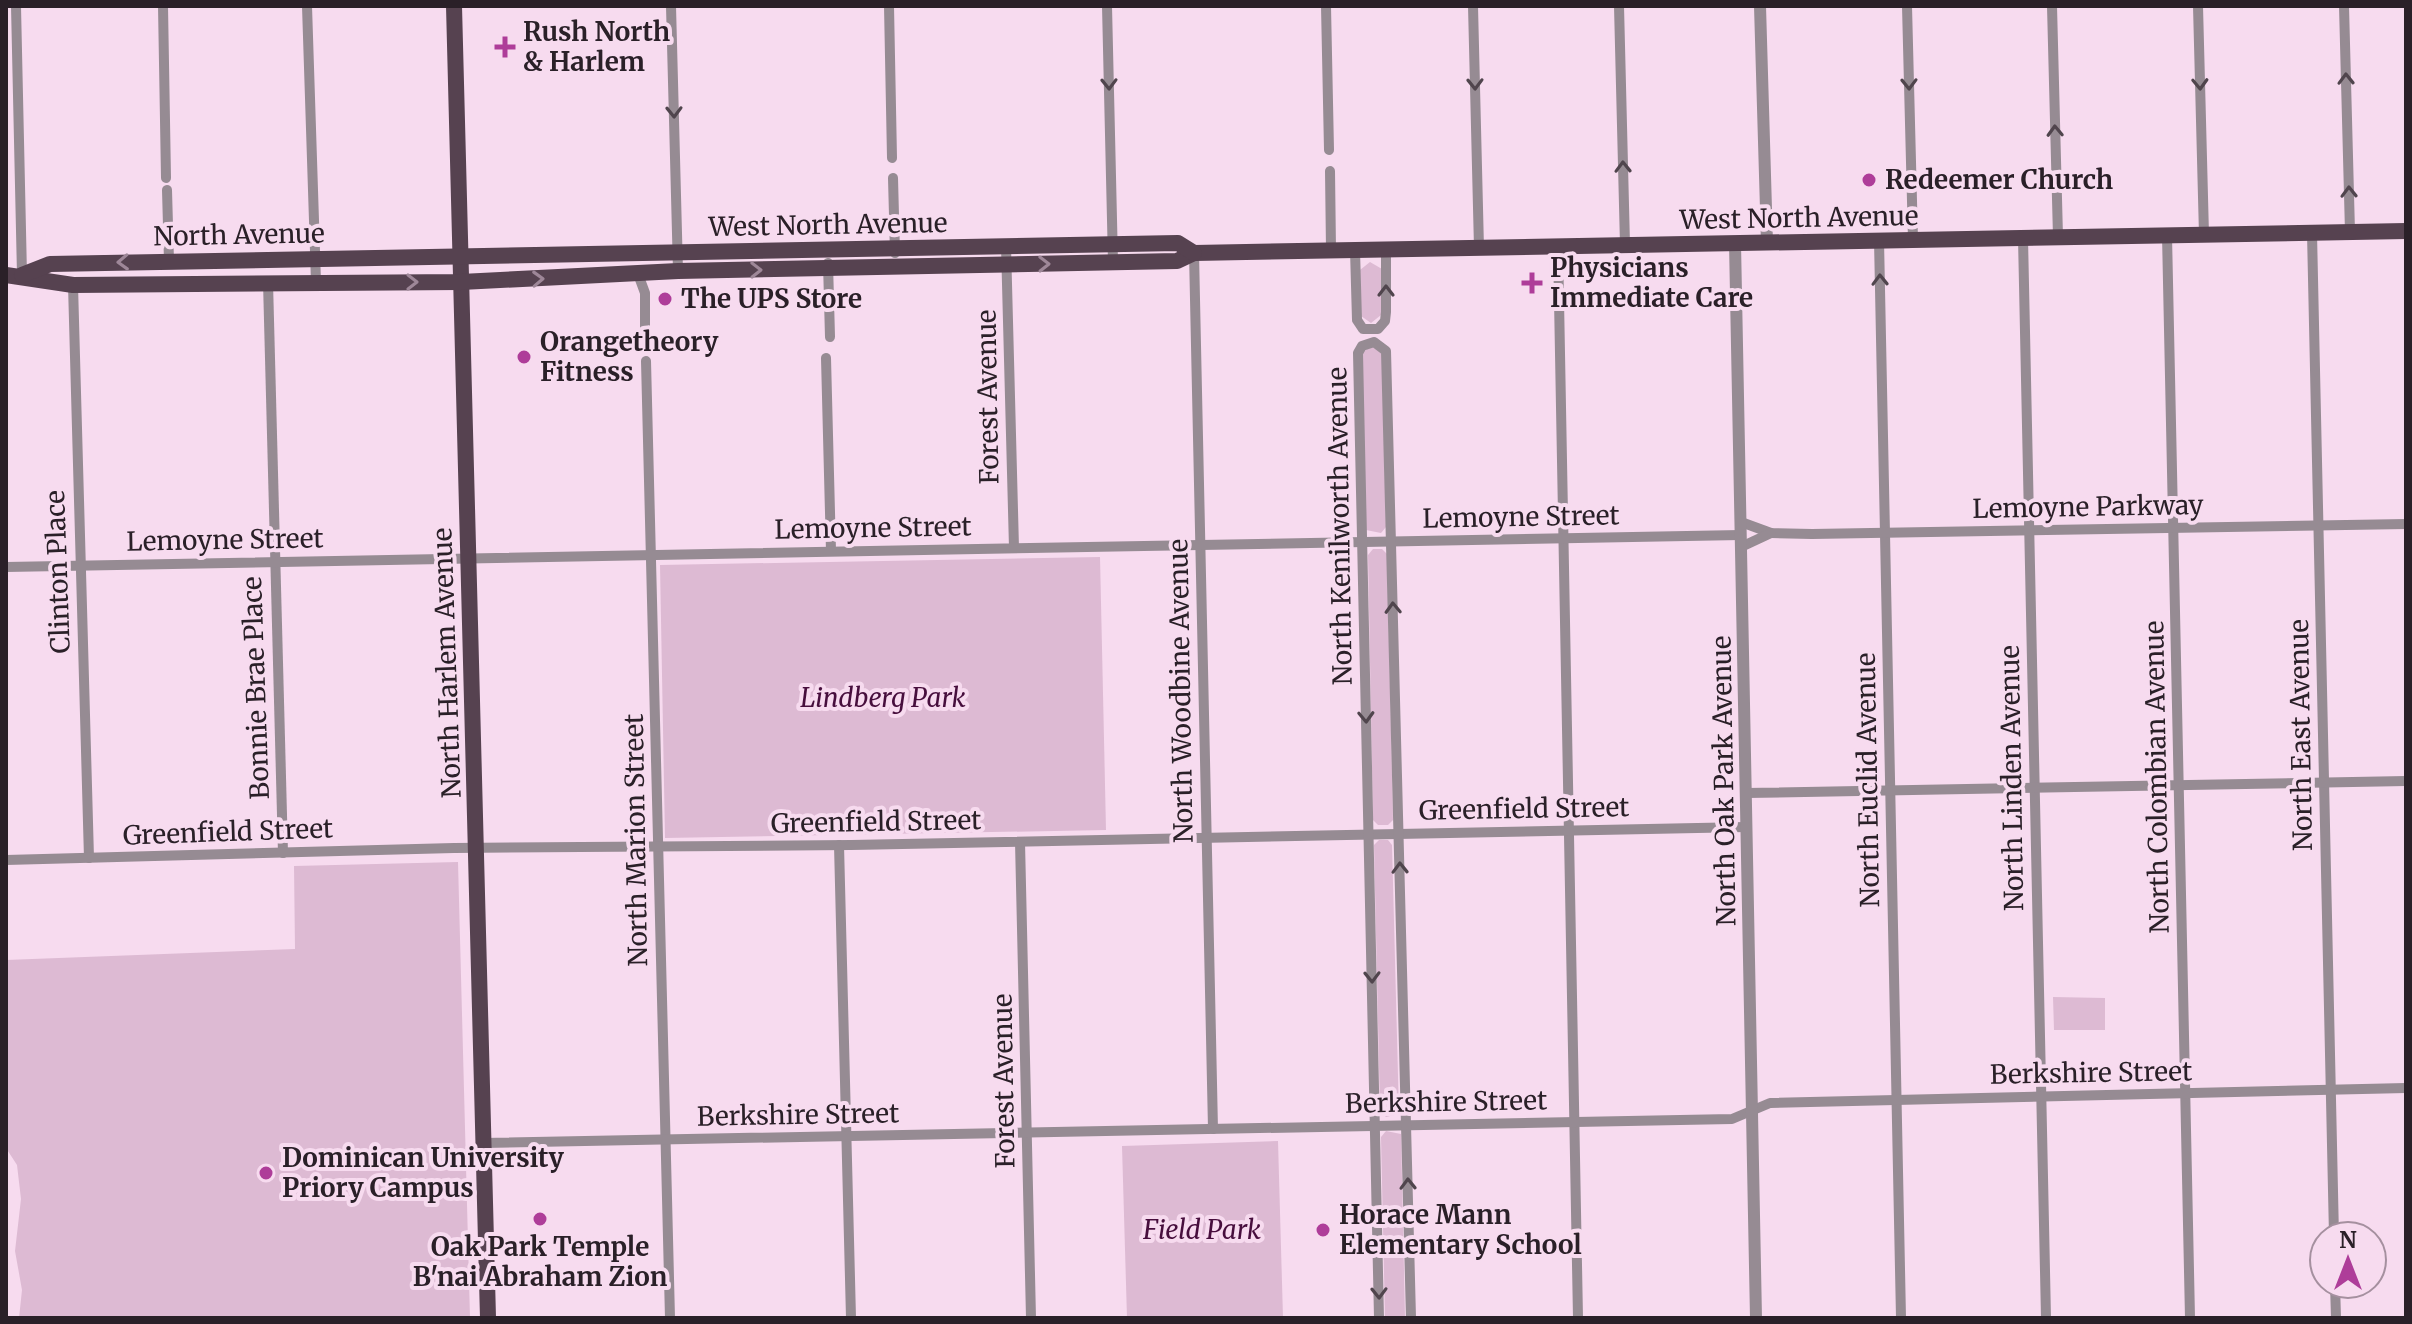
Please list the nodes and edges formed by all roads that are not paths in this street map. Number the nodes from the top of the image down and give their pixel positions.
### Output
1 (16, 6) edge
2 (163, 6) edge
3 (307, 6) edge
4 (454, 6) edge
5 (671, 6) edge
6 (889, 6) edge
7 (1107, 6) edge
8 (1326, 6) edge
9 (1473, 6) edge
10 (1619, 6) edge
11 (1760, 6) edge
12 (1907, 6) edge
13 (2052, 6) edge
14 (2198, 6) edge
15 (2344, 6) edge
16 (1329, 150) dead end
17 (892, 158) dead end
18 (1330, 171) dead end
19 (166, 178) dead end
20 (893, 178) dead end
21 (167, 190) dead end
22 (2406, 231) edge
23 (2350, 232) junction
24 (2312, 233) junction
25 (2167, 235) junction
26 (2204, 235) junction
27 (2058, 237) junction
28 (2023, 238) junction
29 (1879, 240) junction
30 (1913, 240) junction
31 (1735, 243) junction
32 (1767, 243) junction
33 (1113, 244) junction
34 (1625, 245) junction
35 (1006, 246) junction
36 (1558, 246) junction
37 (894, 248) junction
38 (1479, 248) junction
39 (828, 249) junction
40 (1331, 250) junction
41 (1355, 250) junction
42 (1386, 250) junction
43 (677, 252) junction
44 (1194, 253) junction
45 (460, 257) junction
46 (315, 258) junction
47 (169, 261) junction
48 (1113, 262) junction
49 (1007, 264) junction
50 (895, 267) junction
51 (828, 268) junction
52 (678, 271) junction
53 (645, 274) junction
54 (14, 275) edge
55 (268, 282) junction
56 (316, 282) junction
57 (461, 282) junction
58 (73, 285) junction
59 (830, 337) dead end
60 (645, 340) dead end
61 (826, 358) dead end
62 (646, 361) dead end
63 (2406, 524) edge
64 (2318, 526) junction
65 (2174, 528) junction
66 (2029, 531) junction
67 (1771, 533) junction
68 (1885, 533) junction
69 (1741, 535) junction
70 (1563, 538) junction
71 (1391, 541) junction
72 (1361, 542) junction
73 (1200, 544) junction
74 (1014, 548) junction
75 (831, 551) junction
76 (650, 554) junction
77 (468, 557) junction
78 (275, 561) junction
79 (80, 566) junction
80 (6, 567) edge
81 (2406, 781) edge
82 (2324, 783) junction
83 (2180, 785) junction
84 (2035, 788) junction
85 (1891, 791) junction
86 (1746, 793) junction
87 (1747, 827) junction
88 (1569, 830) junction
89 (1369, 834) junction
90 (1399, 834) junction
91 (1207, 837) junction
92 (1020, 842) junction
93 (839, 845) junction
94 (658, 848) junction
95 (476, 849) junction
96 (283, 853) junction
97 (89, 858) junction
98 (6, 860) edge
99 (2406, 1088) edge
100 (2331, 1090) junction
101 (2186, 1093) junction
102 (2041, 1096) junction
103 (1896, 1100) junction
104 (1752, 1111) junction
105 (1574, 1122) junction
106 (1407, 1125) junction
107 (1376, 1126) junction
108 (1213, 1129) junction
109 (1027, 1133) junction
110 (846, 1136) junction
111 (665, 1140) junction
112 (484, 1143) junction
113 (2334, 1220) edge
114 (488, 1318) edge
115 (670, 1318) edge
116 (851, 1318) edge
117 (1031, 1318) edge
118 (1379, 1318) edge
119 (1411, 1318) edge
120 (1578, 1318) edge
121 (1756, 1318) edge
122 (1901, 1318) edge
123 (2046, 1318) edge
124 (2190, 1318) edge

1 - 54 street
2 - 19 street
3 - 46 street
4 - 45 main road, North Harlem Avenue
5 -> 43 street
6 - 17 street
7 -> 33 street
8 - 16 street
9 -> 38 street
34 -> 10 street
11 - 32 street
12 -> 30 street
27 -> 13 street
14 -> 26 street
23 -> 15 street
18 - 40 street
20 - 37 street
21 - 47 street
22 - 23 main road, West North Avenue
23 - 24 main road, West North Avenue
24 - 26 main road, West North Avenue
24 - 64 street, North East Avenue
25 - 26 main road, West North Avenue
25 - 27 main road, West North Avenue
25 - 65 street, North Colombian Avenue
27 - 28 main road, West North Avenue
28 - 30 main road, West North Avenue
28 - 66 street, North Linden Avenue
29 - 30 main road, West North Avenue
29 - 32 main road, West North Avenue
68 -> 29 street, North Euclid Avenue
31 - 32 main road, West North Avenue
31 - 34 main road, West North Avenue
31 - 69 street, North Oak Park Avenue
33 - 35 main road, West North Avenue
33 - 44 main road, West North Avenue
33 - 48 street
34 - 36 main road, West North Avenue
35 - 37 main road, West North Avenue
35 - 49 street, Forest Avenue
36 - 38 main road, West North Avenue
36 - 70 street
37 - 39 main road, West North Avenue
37 - 50 street
38 - 42 main road, West North Avenue
39 - 43 main road, West North Avenue
39 - 51 street
40 - 41 main road, West North Avenue
40 - 44 main road, West North Avenue
41 - 42 main road, West North Avenue
41 -> 42 street
43 - 45 main road, West North Avenue
43 - 52 street
44 - 48 main road, West North Avenue
44 - 73 street, North Woodbine Avenue
45 - 46 main road, North Avenue
45 - 57 main road, North Harlem Avenue
46 - 47 main road, North Avenue
46 - 56 street
47 -> 54 main road, North Avenue
49 -> 48 main road, West North Avenue
49 - 50 main road, West North Avenue
49 - 74 street, Forest Avenue
50 - 51 main road, West North Avenue
52 -> 51 main road, West North Avenue
51 - 59 street
52 - 53 main road, West North Avenue
57 -> 53 main road, West North Avenue
53 - 60 street
54 - 58 main road, North Avenue
55 - 56 main road, North Avenue
55 - 58 main road, North Avenue
55 - 78 street, Bonnie Brae Place
56 -> 57 main road, North Avenue
57 - 77 main road, North Harlem Avenue
58 - 79 street, Clinton Place
61 - 75 street
62 - 76 street, North Marion Street
63 - 64 street, Lemoyne Parkway
64 - 65 street, Lemoyne Parkway
64 - 82 street, North East Avenue
65 - 66 street, Lemoyne Parkway
65 - 83 street, North Colombian Avenue
66 - 68 street, Lemoyne Parkway
66 - 84 street, North Linden Avenue
67 - 68 street, Lemoyne Parkway
67 - 69 street, Lemoyne Parkway
67 - 69 street, Lemoyne Parkway
68 - 85 street, North Euclid Avenue
69 - 70 street, Lemoyne Street
69 - 86 street, North Oak Park Avenue
70 - 71 street, Lemoyne Street
70 - 88 street
71 - 72 street, Lemoyne Street
71 - 72 street, North Kenilworth Avenue
90 -> 71 street, North Kenilworth Avenue
72 - 73 street, Lemoyne Street
72 -> 89 street, North Kenilworth Avenue
73 - 74 street, Lemoyne Street
73 - 91 street, North Woodbine Avenue
74 - 75 street, Lemoyne Street
75 - 76 street, Lemoyne Street
76 - 77 street, Lemoyne Street
76 - 94 street, North Marion Street
77 - 78 street, Lemoyne Street
77 - 95 main road, North Harlem Avenue
78 - 79 street, Lemoyne Street
78 - 96 street, Bonnie Brae Place
79 - 80 street, Lemoyne Street
79 - 97 street, Clinton Place
81 - 82 street
82 - 83 street
82 - 100 street, North East Avenue
83 - 84 street
83 - 101 street, North Colombian Avenue
84 - 85 street
84 - 102 street, North Linden Avenue
85 - 86 street
85 - 103 street, North Euclid Avenue
86 - 87 street, North Oak Park Avenue
87 - 88 street, Greenfield Street
87 - 104 street, North Oak Park Avenue
88 - 90 street, Greenfield Street
88 - 105 street
89 - 90 street, Greenfield Street
89 - 91 street, Greenfield Street
89 -> 107 street, North Kenilworth Avenue
106 -> 90 street, North Kenilworth Avenue
91 - 92 street, Greenfield Street
91 - 108 street, North Woodbine Avenue
92 - 93 street, Greenfield Street
92 - 109 street, Forest Avenue
93 - 94 street, Greenfield Street
93 - 110 street
94 - 95 street, Greenfield Street
94 - 111 street, North Marion Street
95 - 96 street, Greenfield Street
95 - 112 main road, North Harlem Avenue
96 - 97 street, Greenfield Street
97 - 98 street, Greenfield Street
99 - 100 street, Berkshire Street
100 - 101 street, Berkshire Street
100 - 113 street, North East Avenue
101 - 102 street, Berkshire Street
101 - 124 street, North Colombian Avenue
102 - 103 street, Berkshire Street
102 - 123 street, North Linden Avenue
103 - 104 street, Berkshire Street
103 - 122 street, North Euclid Avenue
104 - 105 street, Berkshire Street
104 - 121 street, North Oak Park Avenue
105 - 106 street, Berkshire Street
105 - 120 street
106 - 107 street, Berkshire Street
119 -> 106 street, North Kenilworth Avenue
107 - 108 street, Berkshire Street
107 -> 118 street, North Kenilworth Avenue
108 - 109 street, Berkshire Street
109 - 110 street, Berkshire Street
109 - 117 street, Forest Avenue
110 - 111 street, Berkshire Street
110 - 116 street
111 - 112 street, Berkshire Street
111 - 115 street, North Marion Street
112 - 114 main road, North Harlem Avenue

